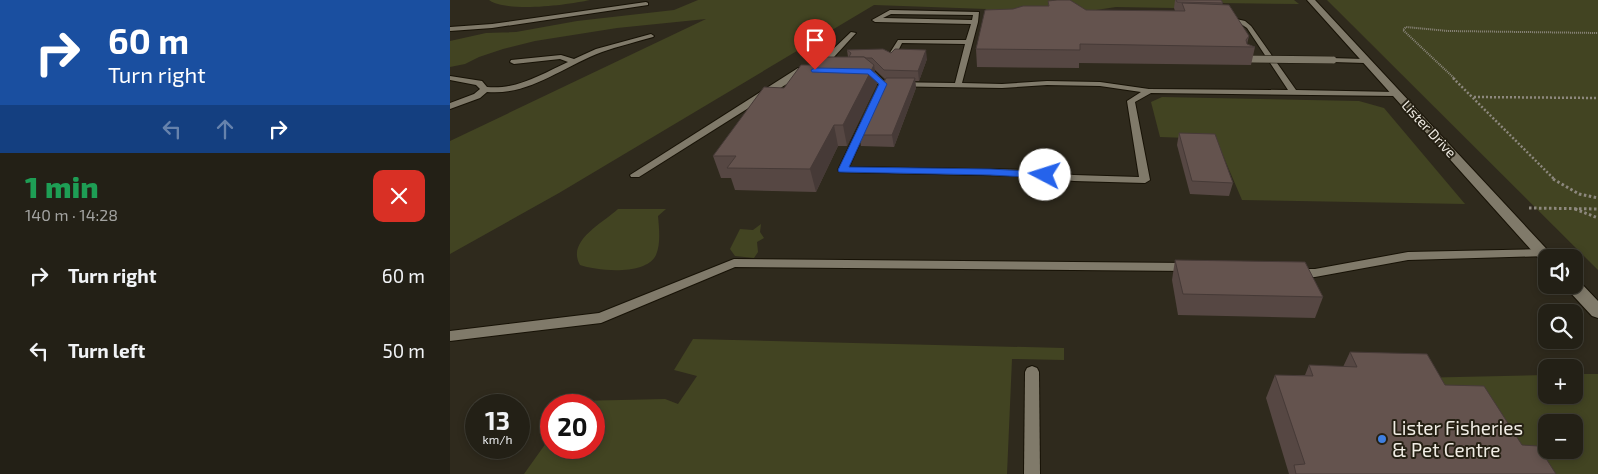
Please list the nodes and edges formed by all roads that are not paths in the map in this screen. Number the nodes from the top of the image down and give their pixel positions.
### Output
1 (646, 4) dead end
2 (1314, 4) edge
3 (1215, 17) edge
4 (975, 22) junction
5 (450, 29) edge
6 (854, 34) dead end
7 (651, 36) dead end
8 (969, 42) junction
9 (890, 59) edge
10 (1247, 59) edge
11 (1365, 61) junction
12 (514, 62) dead end
13 (574, 62) junction
14 (817, 70) edge
15 (450, 78) edge
16 (469, 81) junction
17 (450, 83) edge
18 (958, 85) junction
19 (485, 89) junction
20 (1149, 91) junction
21 (1294, 93) junction
22 (1396, 94) junction
23 (453, 106) edge
24 (871, 110) edge
25 (635, 175) dead end
26 (1539, 249) edge
27 (1538, 255) edge
28 (1201, 268) edge
29 (1286, 272) edge
30 (1581, 294) edge
31 (1598, 312) edge
32 (450, 336) edge
33 (1032, 372) dead end
34 (1032, 474) edge

1 - 5 lane
2 - 11 street, Lister Drive
3 - 21 lane
4 - 4 lane
4 - 8 lane
6 - 18 lane
7 - 13 lane
8 - 9 lane
8 - 18 lane
10 - 11 lane, bridge
11 - 22 street, Lister Drive
12 - 13 lane
13 - 19 lane
14 - 25 lane
15 - 16 lane
16 - 17 lane
16 - 19 lane
18 - 20 lane
19 - 23 lane
20 - 21 lane
20 - 24 lane
21 - 22 lane
22 - 26 street, Lister Drive
27 - 29 lane
28 - 32 lane
30 - 31 street
33 - 34 lane

